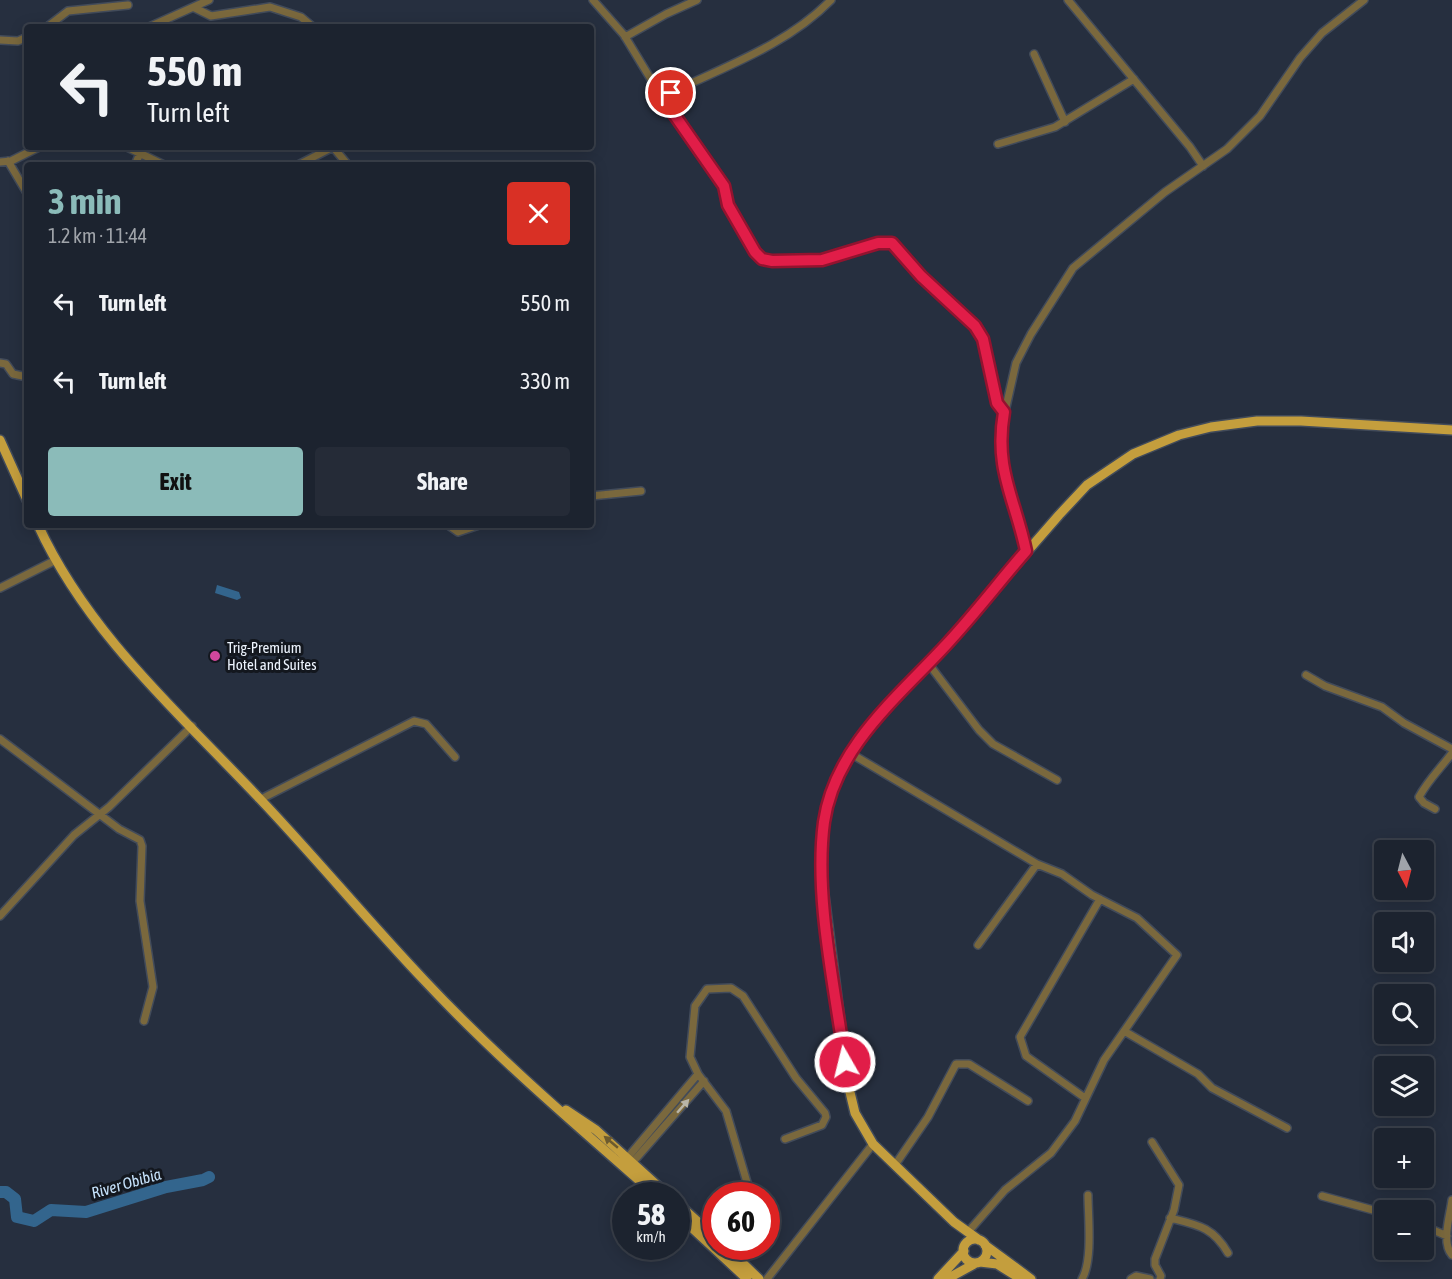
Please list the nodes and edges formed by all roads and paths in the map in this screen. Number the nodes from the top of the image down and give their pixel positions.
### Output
1 (209, 0) edge
2 (593, 0) edge
3 (697, 0) edge
4 (831, 0) edge
5 (1068, 0) edge
6 (1364, 0) edge
7 (128, 5) dead end
8 (195, 8) junction
9 (51, 24) edge
10 (155, 24) edge
11 (309, 24) edge
12 (626, 37) junction
13 (24, 38) edge
14 (0, 40) edge
15 (1034, 54) dead end
16 (1134, 79) junction
17 (662, 97) junction
18 (1065, 122) junction
19 (998, 144) dead end
20 (32, 150) edge
21 (134, 150) edge
22 (327, 150) edge
23 (336, 150) edge
24 (140, 153) junction
25 (4, 162) edge
26 (136, 162) edge
27 (158, 162) edge
28 (304, 162) edge
29 (346, 162) edge
30 (1203, 166) junction
31 (24, 189) edge
32 (0, 363) edge
33 (24, 376) edge
34 (1004, 412) junction
35 (1452, 430) edge
36 (0, 440) edge
37 (641, 491) dead end
38 (24, 493) edge
39 (594, 496) edge
40 (42, 528) edge
41 (452, 528) edge
42 (470, 528) edge
43 (1026, 551) junction
44 (56, 560) junction
45 (0, 588) edge
46 (928, 663) junction
47 (1306, 675) dead end
48 (192, 726) junction
49 (0, 739) edge
50 (1452, 749) edge
51 (850, 753) junction
52 (1452, 753) edge
53 (455, 757) dead end
54 (1057, 780) dead end
55 (261, 799) junction
56 (1435, 809) dead end
57 (99, 815) junction
58 (1037, 864) junction
59 (1100, 899) junction
60 (0, 916) edge
61 (978, 945) dead end
62 (144, 1021) dead end
63 (1124, 1030) junction
64 (698, 1074) junction
65 (704, 1082) junction
66 (1085, 1098) junction
67 (1028, 1101) dead end
68 (551, 1102) junction
69 (1287, 1128) dead end
70 (785, 1139) dead end
71 (1152, 1142) dead end
72 (873, 1144) junction
73 (630, 1159) junction
74 (895, 1165) junction
75 (641, 1182) edge
76 (654, 1182) edge
77 (747, 1182) edge
78 (1088, 1195) dead end
79 (1322, 1196) dead end
80 (1452, 1200) edge
81 (1374, 1210) edge
82 (690, 1215) edge
83 (1170, 1218) junction
84 (954, 1222) junction
85 (702, 1225) edge
86 (690, 1226) edge
87 (1434, 1230) edge
88 (968, 1232) junction
89 (1448, 1236) junction
90 (982, 1243) junction
91 (964, 1250) junction
92 (1228, 1253) dead end
93 (1452, 1255) edge
94 (739, 1260) edge
95 (978, 1263) junction
96 (747, 1279) edge
97 (759, 1279) edge
98 (767, 1279) edge
99 (938, 1279) edge
100 (947, 1279) edge
101 (1021, 1279) edge
102 (1031, 1279) edge
103 (1082, 1279) edge
104 (1131, 1279) edge
105 (1150, 1279) edge
106 (1160, 1279) edge

1 - 8 street
2 - 12 street
3 - 12 street
4 - 17 street
5 - 16 street
6 - 30 street
7 - 9 street
8 - 10 street
8 - 11 street
12 - 17 street
13 - 14 street
15 - 18 street
16 - 18 street
16 - 30 street
17 - 34 street
18 - 19 street
20 - 25 street
21 - 24 street
22 - 28 street
23 - 29 street
24 - 26 street
24 - 27 street
25 - 31 street
30 - 34 street
32 - 33 street
34 - 43 street
35 - 43 main road
36 - 38 main road
37 - 39 street
40 - 44 main road
41 - 42 street
43 - 46 main road
44 - 45 street
44 - 48 main road
46 - 51 main road
46 - 54 street
47 - 50 street
48 - 55 main road
48 - 57 street
49 - 57 street
51 - 58 street
51 - 72 main road
52 - 56 street
53 - 55 street
55 - 68 main road
57 - 60 street
57 - 62 street
58 - 59 street
58 - 61 street
59 - 63 street
59 - 66 street
63 - 66 street
63 - 69 street
64 - 65 street
64 - 70 street
64 - 73 street
73 -> 65 street
65 - 77 street
66 - 88 street
67 - 74 street
73 -> 68 main road
68 - 75 main road
71 - 83 street
72 - 74 main road
72 - 98 street
73 - 76 main road
74 - 84 main road
78 - 103 street
79 - 81 street
80 - 89 street
82 - 85 main road
83 - 92 street
83 - 106 street
84 - 88 main road
84 - 91 main road
86 - 96 main road
87 - 89 street
88 - 90 main road
89 - 93 street
90 - 91 main road
90 - 95 main road
90 - 102 main road
91 - 95 main road
91 - 99 main road
94 - 97 main road
95 - 100 main road
95 - 101 main road
104 - 105 street

